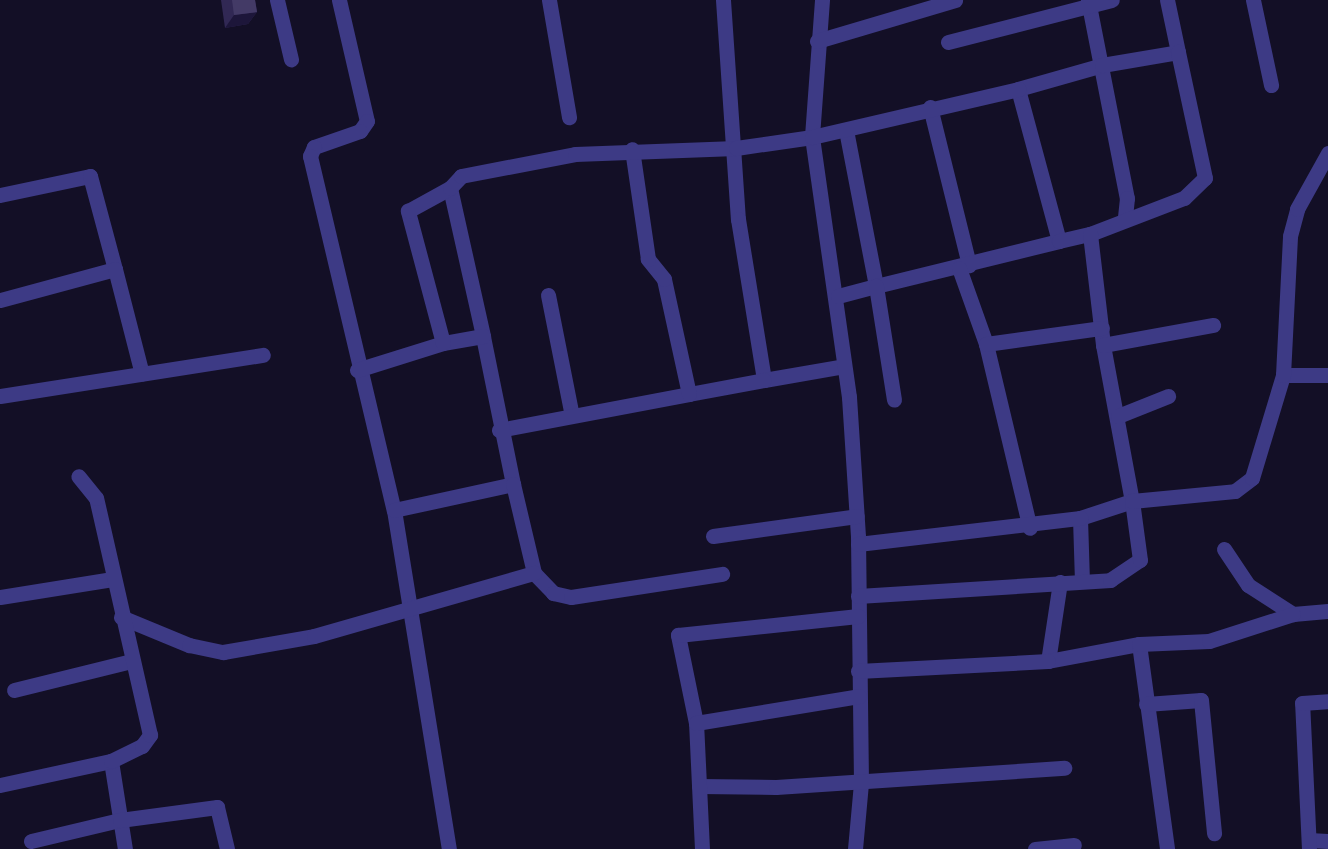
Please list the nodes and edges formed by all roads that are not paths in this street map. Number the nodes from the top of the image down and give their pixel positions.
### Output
1 (277, 0) edge
2 (339, 0) edge
3 (549, 0) edge
4 (723, 0) edge
5 (822, 0) edge
6 (955, 0) edge
7 (1112, 0) edge
8 (1167, 0) edge
9 (1253, 0) edge
10 (1089, 3) edge
11 (817, 41) junction
12 (948, 42) dead end
13 (1178, 52) junction
14 (291, 59) dead end
15 (1102, 64) junction
16 (1271, 85) dead end
17 (1018, 89) junction
18 (930, 106) junction
19 (569, 117) dead end
20 (846, 130) junction
21 (812, 137) junction
22 (736, 148) junction
23 (632, 149) junction
24 (1328, 153) edge
25 (450, 188) junction
26 (0, 195) edge
27 (1125, 218) junction
28 (1090, 234) junction
29 (1059, 241) junction
30 (964, 267) junction
31 (115, 269) junction
32 (876, 286) junction
33 (548, 296) dead end
34 (838, 296) junction
35 (0, 300) edge
36 (1213, 325) dead end
37 (1102, 328) junction
38 (483, 336) junction
39 (443, 343) junction
40 (986, 344) junction
41 (1103, 345) junction
42 (263, 355) dead end
43 (844, 366) junction
44 (357, 370) junction
45 (142, 375) junction
46 (1283, 375) junction
47 (1328, 375) edge
48 (764, 380) junction
49 (689, 394) junction
50 (0, 396) edge
51 (1168, 396) dead end
52 (894, 400) dead end
53 (572, 416) junction
54 (1118, 416) junction
55 (500, 430) junction
56 (78, 476) dead end
57 (513, 484) junction
58 (1132, 501) junction
59 (394, 510) junction
60 (856, 516) junction
61 (1080, 518) junction
62 (1030, 528) junction
63 (712, 536) dead end
64 (858, 544) junction
65 (1224, 549) dead end
66 (534, 573) junction
67 (722, 574) dead end
68 (112, 579) junction
69 (1082, 580) junction
70 (1060, 582) junction
71 (858, 596) junction
72 (0, 597) edge
73 (1328, 611) edge
74 (406, 612) junction
75 (1293, 614) junction
76 (858, 616) junction
77 (121, 617) junction
78 (1139, 644) junction
79 (131, 661) junction
80 (1048, 661) junction
81 (858, 671) junction
82 (14, 690) dead end
83 (859, 696) junction
84 (1328, 701) edge
85 (1146, 704) junction
86 (696, 723) junction
87 (111, 761) junction
88 (1064, 768) dead end
89 (861, 783) junction
90 (0, 785) edge
91 (699, 786) junction
92 (120, 820) junction
93 (1214, 833) dead end
94 (31, 841) dead end
95 (1328, 841) edge
96 (1309, 844) edge
97 (1074, 845) dead end
98 (125, 849) edge
99 (227, 849) edge
100 (449, 849) edge
101 (702, 849) edge
102 (855, 849) edge
103 (1035, 849) edge
104 (1167, 849) edge

1 - 14 street
2 - 44 street
3 - 19 street
4 - 22 street
5 - 11 street
6 - 11 street
7 - 10 street
8 - 13 street
9 - 16 street
10 - 12 street
10 - 15 street
11 - 21 street
13 - 15 street
13 - 27 street
15 - 17 street
15 - 27 street
17 - 18 street
17 - 29 street
18 - 20 street
18 - 30 street
20 - 21 street
20 - 32 street
21 - 22 street
21 - 34 street
22 - 23 street
22 - 48 street
23 - 25 street
23 - 49 street
24 - 46 street
25 - 38 street
25 - 39 street
26 - 31 street
27 - 28 street
28 - 29 street
28 - 37 street
29 - 30 street
30 - 32 street
30 - 40 street
31 - 35 street
31 - 45 street
32 - 34 street
32 - 52 street
33 - 53 street
34 - 43 street
36 - 41 street
37 - 40 street
37 - 41 street
38 - 39 street
38 - 55 street
39 - 44 street
40 - 62 street
41 - 54 street
42 - 45 street
43 - 48 street
43 - 60 street
44 - 59 street
45 - 50 street
46 - 47 street
46 - 58 street
48 - 49 street
49 - 53 street
51 - 54 street
53 - 55 street
54 - 58 street
55 - 57 street
56 - 68 street
57 - 59 street
57 - 66 street
58 - 61 street
58 - 69 street
59 - 74 street
60 - 63 street
60 - 64 street
61 - 62 street
61 - 69 street
62 - 64 street
64 - 71 street
65 - 75 street
66 - 67 street
66 - 74 street
68 - 72 street
68 - 77 street
69 - 70 street
70 - 71 street
70 - 80 street
71 - 76 street
73 - 75 street
74 - 77 street
74 - 100 street
75 - 78 street
76 - 81 street
76 - 86 street
77 - 79 street
78 - 80 street
78 - 85 street
79 - 82 street
79 - 87 street
80 - 81 street
81 - 83 street
83 - 86 street
83 - 89 street
84 - 96 street
85 - 93 street
85 - 104 street
86 - 91 street
87 - 90 street
87 - 92 street
88 - 89 street
89 - 91 street
89 - 102 street
91 - 101 street
92 - 94 street
92 - 98 street
92 - 99 street
95 - 96 street
97 - 103 street

